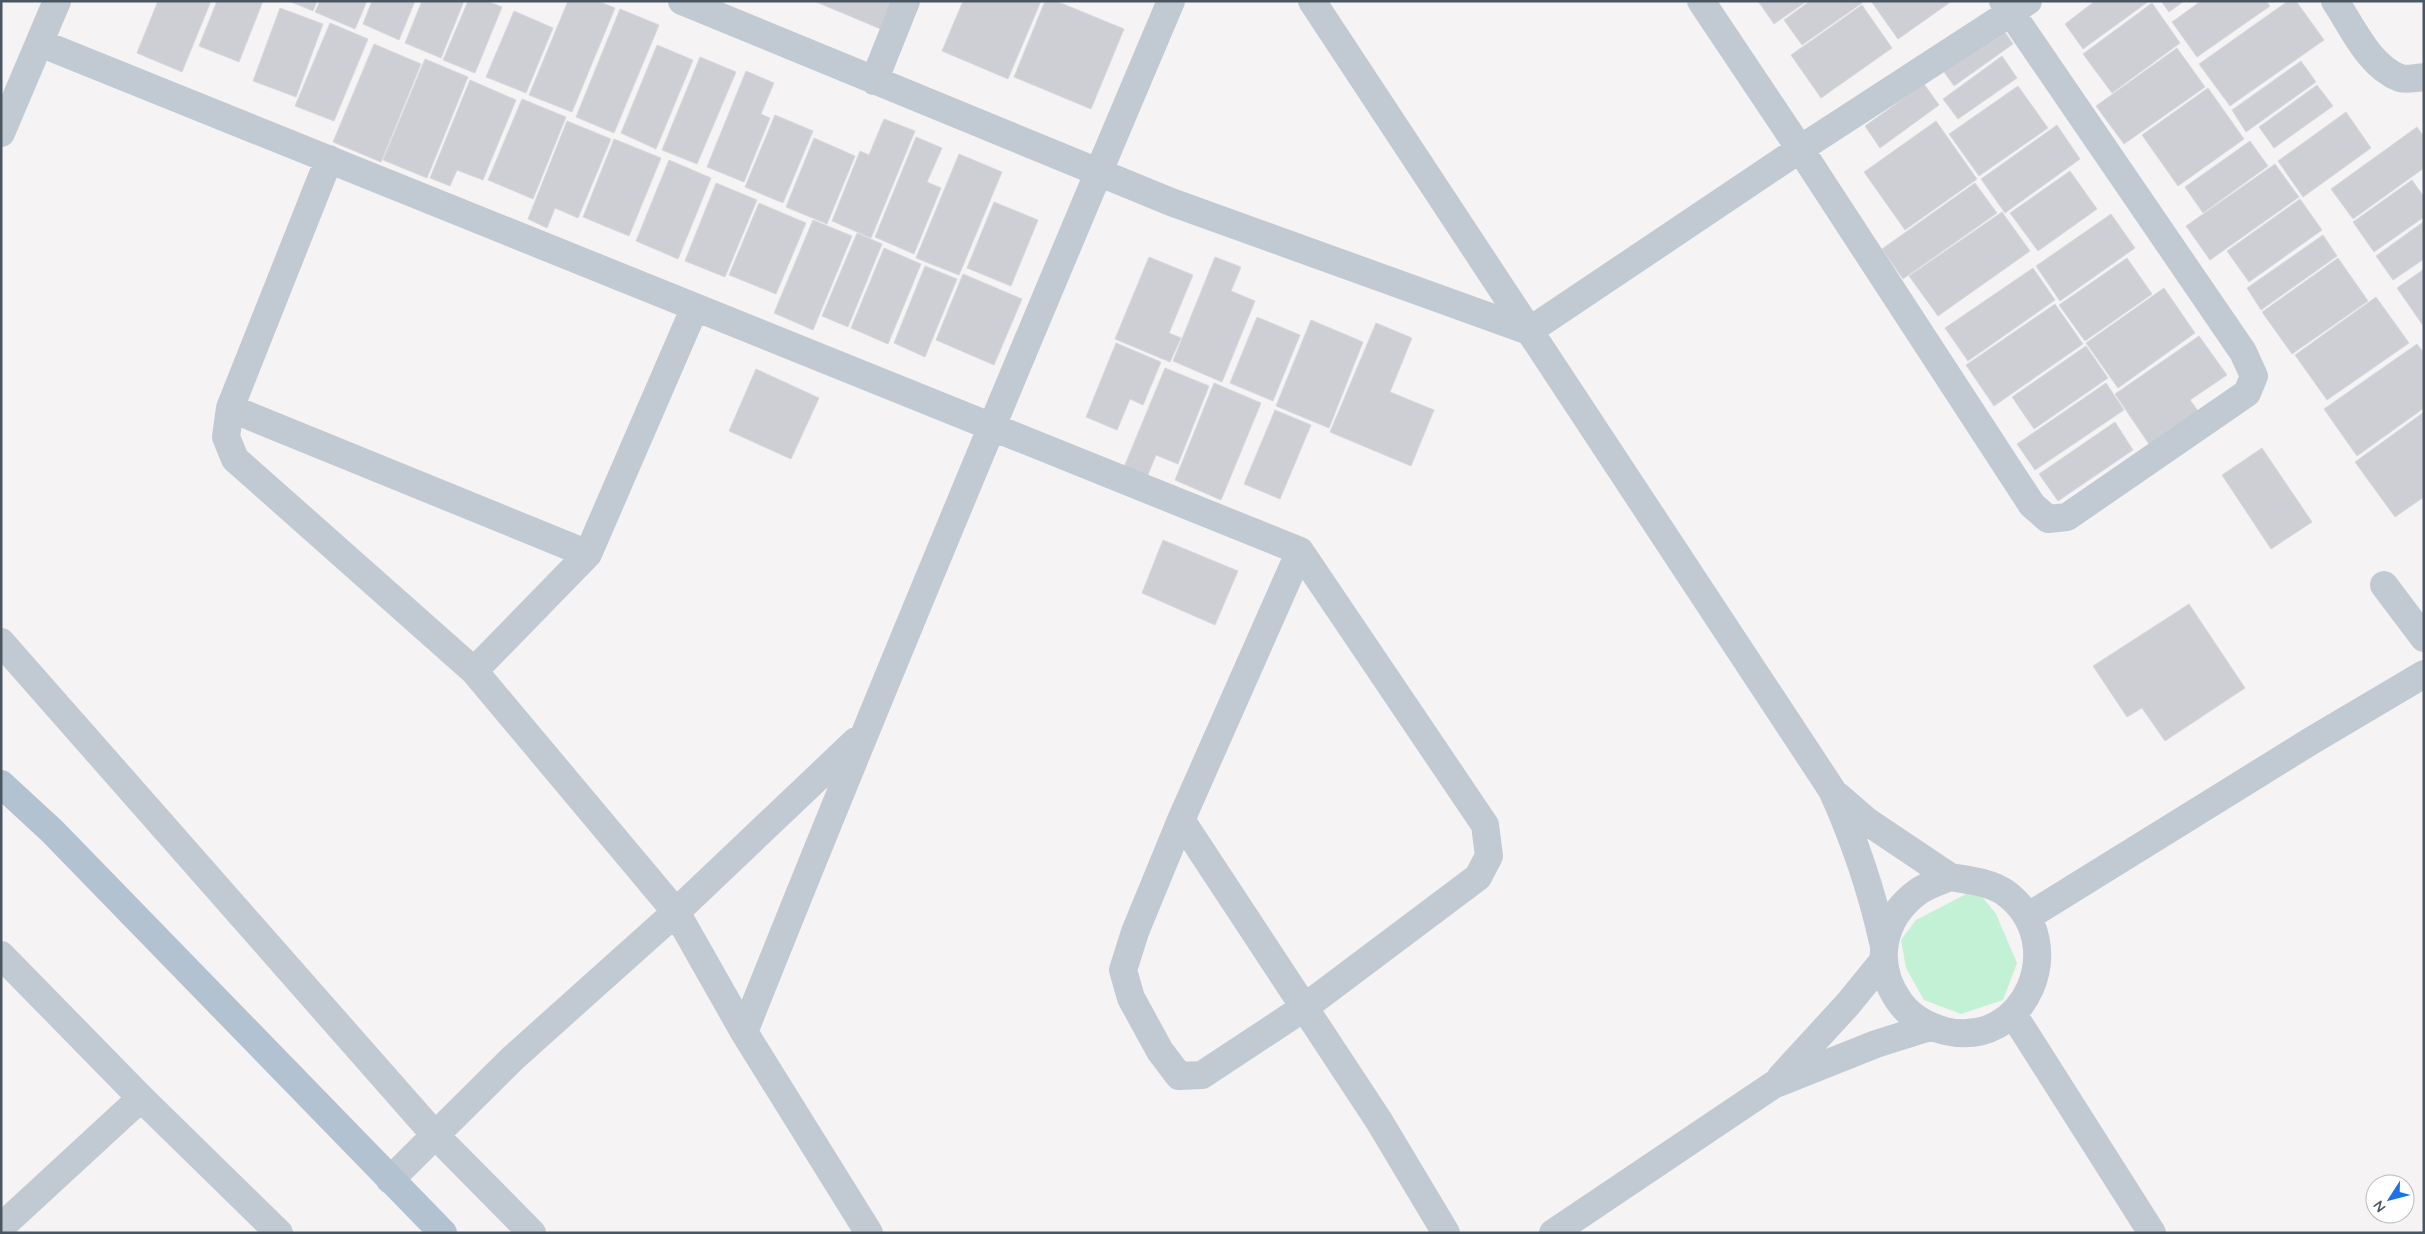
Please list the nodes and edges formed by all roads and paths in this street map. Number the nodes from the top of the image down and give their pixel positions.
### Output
1 (57, 1) edge
2 (682, 1) edge
3 (906, 1) edge
4 (1171, 1) edge
5 (1312, 1) edge
6 (1701, 1) edge
7 (2335, 1) edge
8 (2014, 5) edge
9 (40, 43) junction
10 (2424, 77) edge
11 (874, 81) junction
12 (1, 133) edge
13 (1800, 149) junction
14 (329, 159) junction
15 (1098, 174) junction
16 (695, 307) junction
17 (1529, 331) junction
18 (230, 408) junction
19 (990, 426) junction
20 (1300, 551) junction
21 (588, 554) junction
22 (2384, 585) dead end
23 (2424, 638) edge
24 (1, 642) edge
25 (474, 671) junction
26 (2424, 674) edge
27 (862, 735) junction
28 (1, 784) edge
29 (1832, 790) junction
30 (1181, 820) junction
31 (1950, 877) junction
32 (676, 912) junction
33 (2027, 916) junction
34 (1883, 952) junction
35 (1, 955) edge
36 (1305, 1007) junction
37 (2013, 1014) junction
38 (1930, 1027) junction
39 (744, 1032) junction
40 (1773, 1085) junction
41 (141, 1098) junction
42 (435, 1135) junction
43 (390, 1180) junction
44 (1, 1227) edge
45 (279, 1233) edge
46 (443, 1233) edge
47 (532, 1233) edge
48 (868, 1233) edge
49 (1446, 1233) edge
50 (1553, 1233) edge
51 (2152, 1233) edge

1 - 9 street
2 - 11 street
3 - 11 street
4 - 15 street
5 - 17 street
6 - 13 street
7 - 10 street
8 - 13 street
8 - 13 street
9 - 12 street
9 - 14 street
11 - 15 street
13 - 17 street
14 - 16 street
14 - 18 street
15 - 17 street
15 - 19 street
16 - 19 street
16 - 21 street
17 - 29 street
18 - 21 street
18 - 25 street
19 - 20 street
19 - 27 street
20 - 30 street
20 - 36 street
21 - 25 street
22 - 23 street
24 - 42 street
25 - 32 street
26 - 33 street
27 - 32 street
27 - 39 street
28 - 43 main road
29 - 31 street
29 - 34 street
30 - 36 street
30 - 36 street
31 - 33 street
31 - 34 street
32 - 39 street
32 - 42 street
33 - 37 street
34 - 38 street
34 - 40 street
35 - 41 street
36 - 49 street
37 - 38 street
37 - 51 street
38 - 40 street
39 - 48 street
40 - 50 street
41 - 44 street
41 - 45 street
42 - 43 street
42 - 47 street
43 - 46 main road

